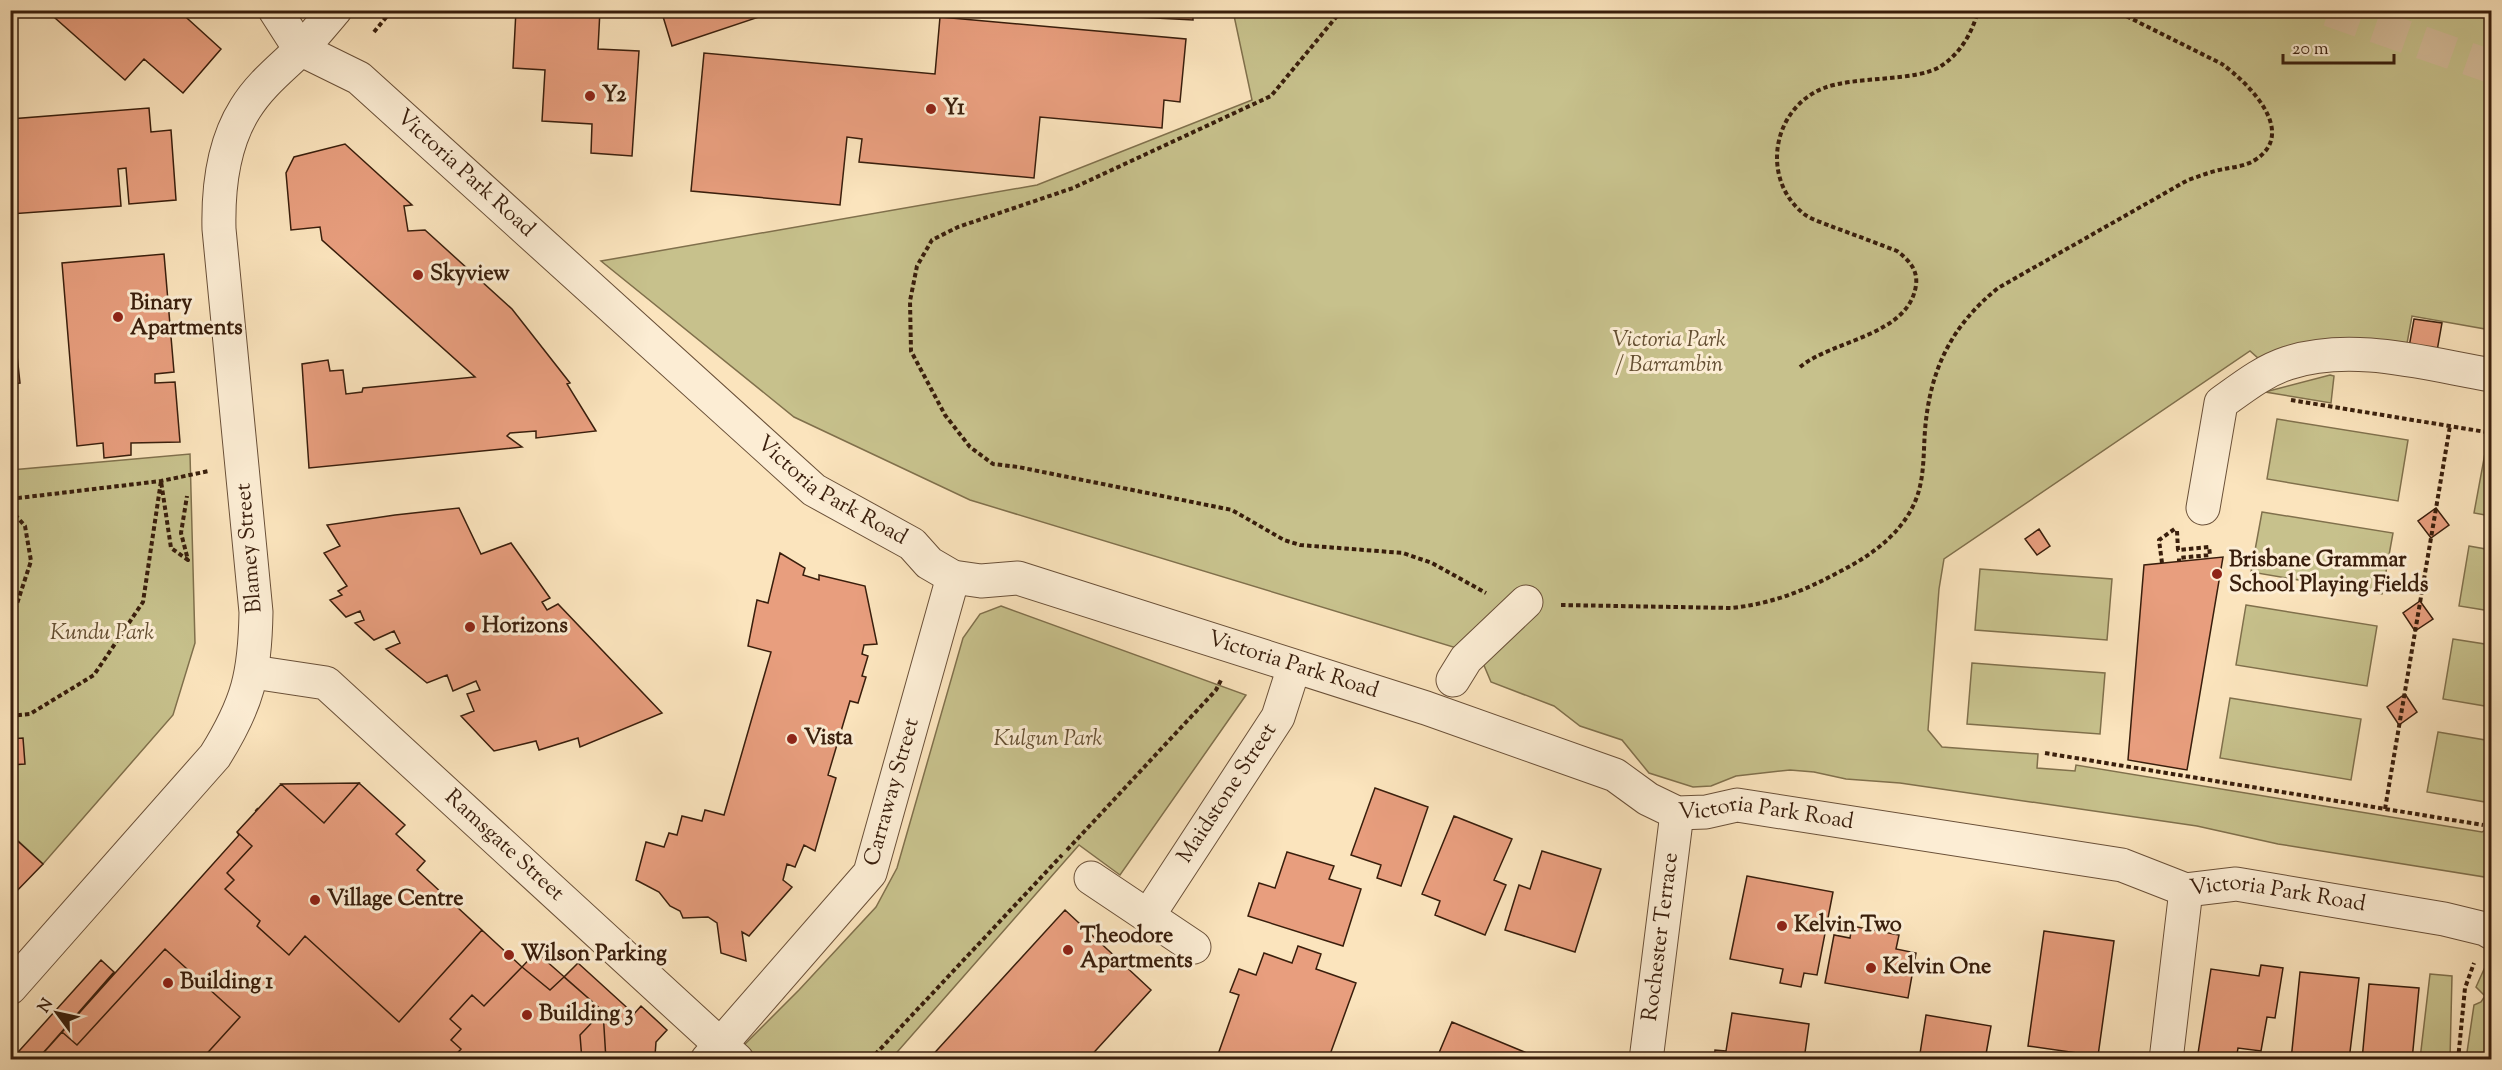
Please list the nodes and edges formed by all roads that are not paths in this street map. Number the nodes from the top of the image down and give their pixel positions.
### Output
1 (275, 10) edge
2 (335, 10) edge
3 (300, 50) junction
4 (2492, 375) edge
5 (2203, 508) dead end
6 (953, 577) junction
7 (1526, 602) road end
8 (1294, 667) junction
9 (253, 672) junction
10 (1454, 680) dead end
11 (1677, 813) junction
12 (1091, 878) dead end
13 (2186, 890) junction
14 (1148, 916) junction
15 (2492, 933) edge
16 (1194, 947) dead end
17 (10, 988) edge
18 (721, 1055) edge
19 (1646, 1059) edge
20 (2166, 1059) edge

1 - 3 street
2 - 3 street, Blamey Street
3 - 6 street, Victoria Park Road
3 - 9 street, Blamey Street
4 - 5 street
6 - 8 street, Victoria Park Road
6 - 18 street, Carraway Street
7 - 10 street
8 - 11 street, Victoria Park Road
8 - 14 street, Maidstone Street
9 - 17 street, Blamey Street
9 - 18 street, Ramsgate Street
11 - 13 street, Victoria Park Road
11 - 19 street, Rochester Terrace
12 - 14 street
13 - 15 street, Victoria Park Road
13 - 20 street
14 - 16 street

